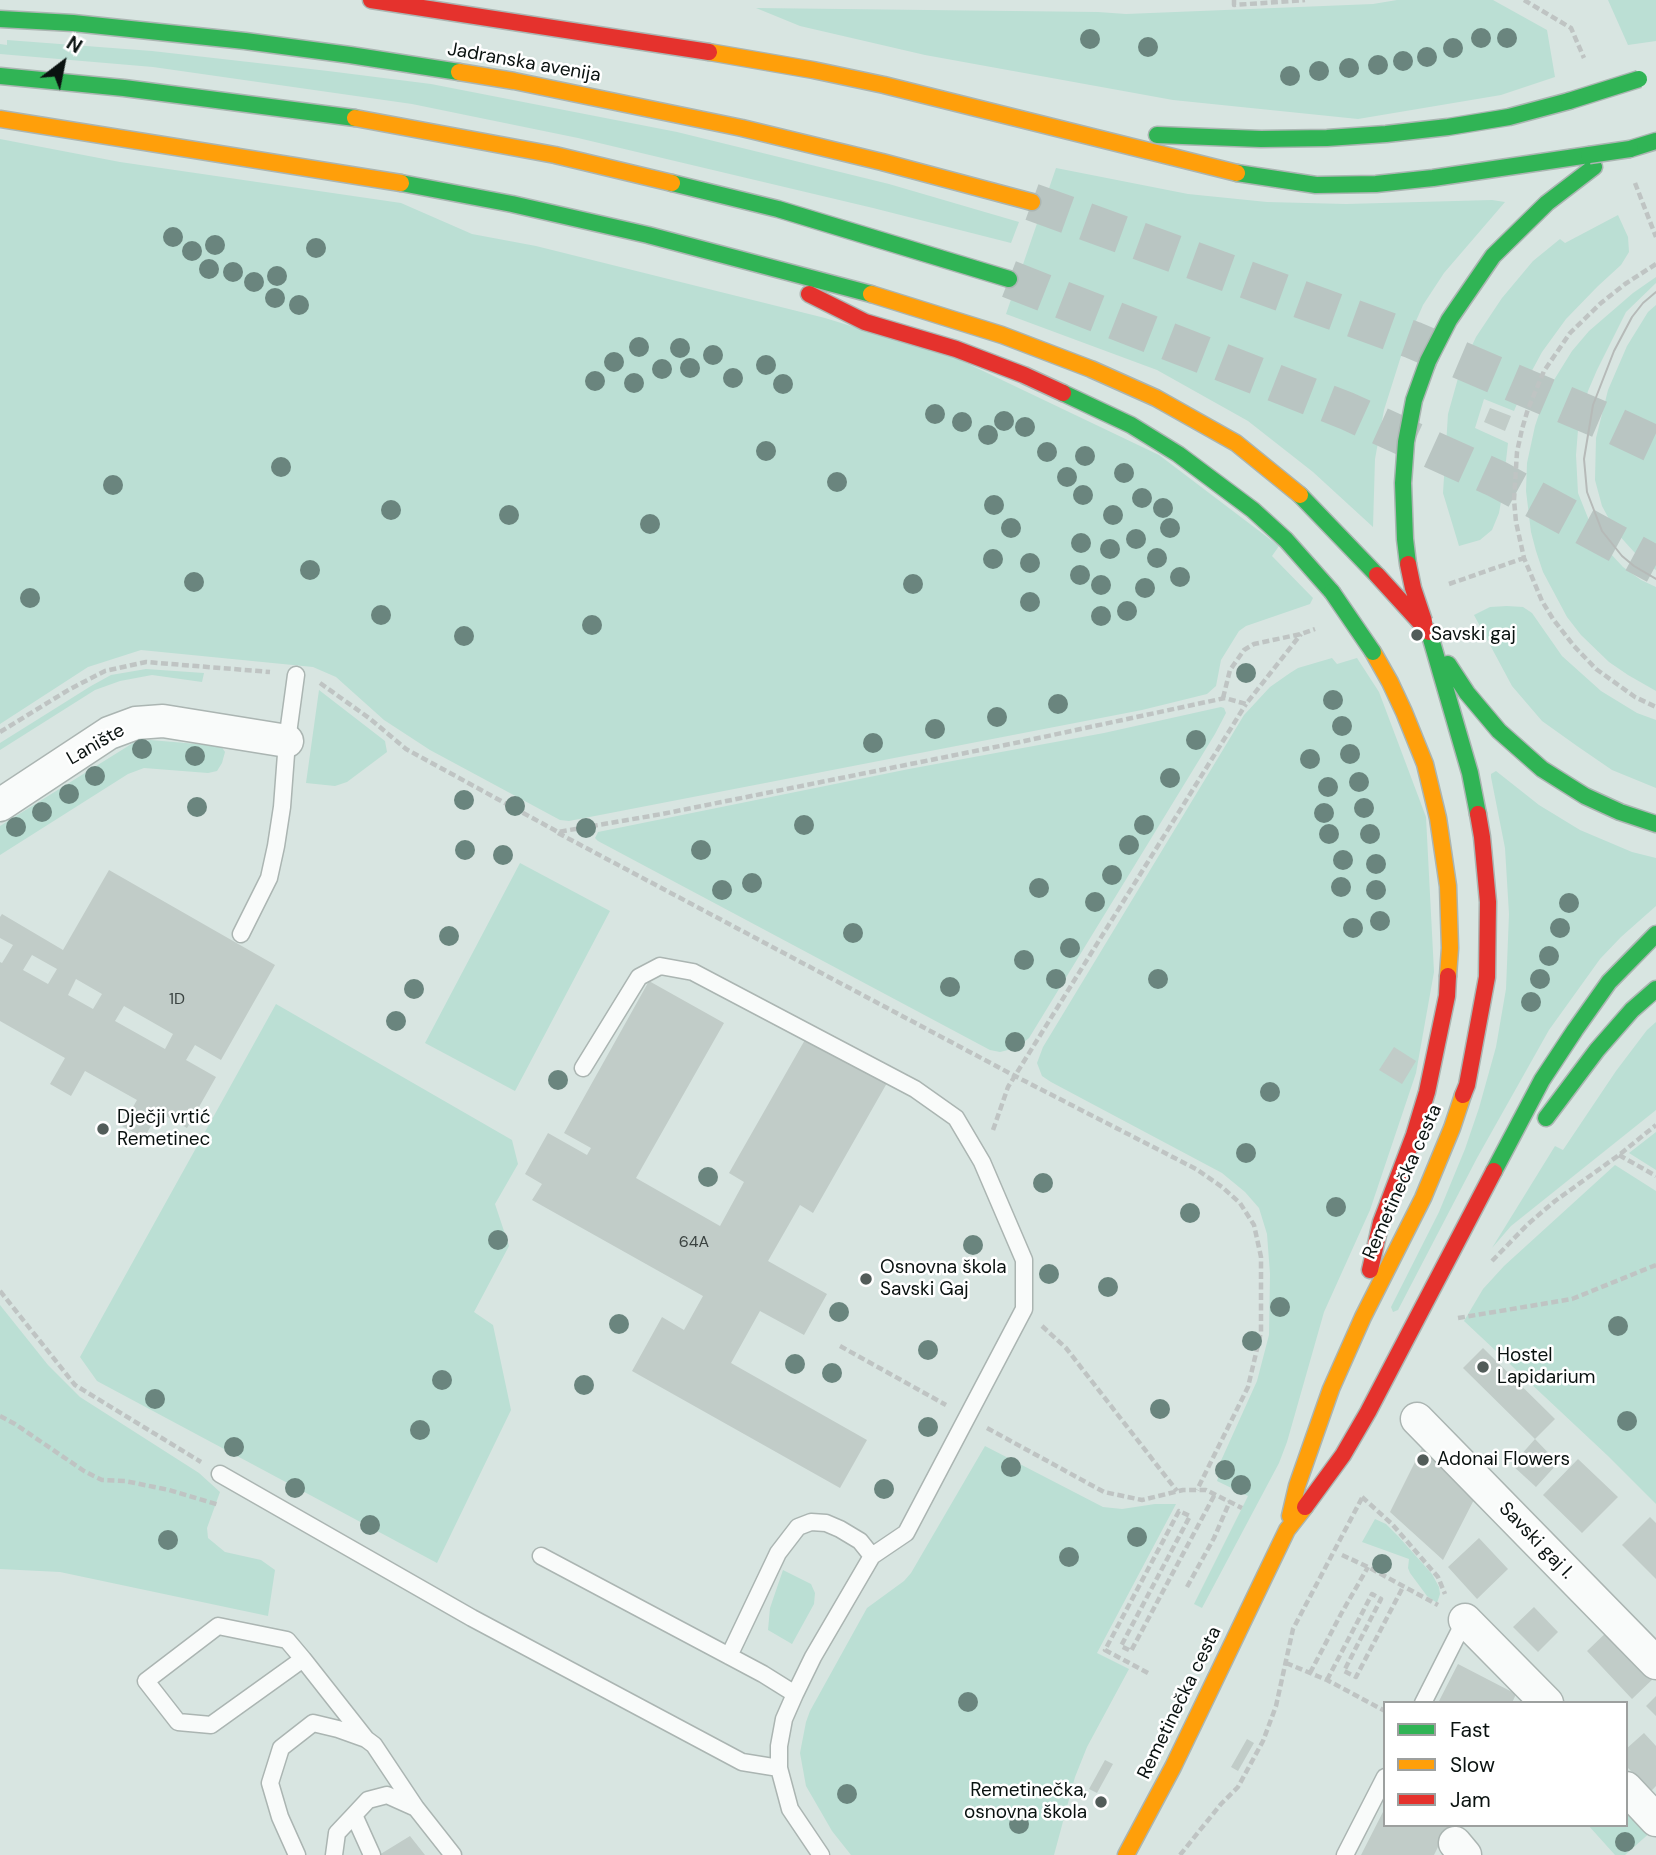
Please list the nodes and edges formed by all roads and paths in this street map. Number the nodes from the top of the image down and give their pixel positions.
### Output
1 (371, 0) edge
2 (1234, 0) edge
3 (1305, 0) edge
4 (1524, 0) edge
5 (0, 19) edge
6 (1587, 64) dead end
7 (1656, 72) edge
8 (0, 76) edge
9 (0, 119) edge
10 (1071, 131) junction
11 (1656, 141) edge
12 (1592, 161) junction
13 (1032, 202) tunnel mouth
14 (1656, 264) edge
15 (770, 266) junction
16 (1009, 279) tunnel mouth
17 (1429, 632) junction
18 (296, 675) junction
19 (1223, 698) junction
20 (1245, 704) junction
21 (1656, 707) edge
22 (0, 733) edge
23 (287, 741) junction
24 (0, 805) edge
25 (1656, 824) edge
26 (558, 832) junction
27 (241, 934) dead end
28 (1656, 934) edge
29 (1656, 989) edge
30 (583, 1068) dead end
31 (1015, 1076) junction
32 (1656, 1125) edge
33 (1539, 1128) dead end
34 (1523, 1149) dead end
35 (1619, 1155) junction
36 (982, 1162) junction
37 (1656, 1176) edge
38 (1460, 1235) junction
39 (1492, 1261) dead end
40 (1656, 1265) edge
41 (0, 1290) edge
42 (1024, 1309) junction
43 (1363, 1317) junction
44 (1451, 1319) dead end
45 (840, 1346) dead end
46 (0, 1416) edge
47 (968, 1417) junction
48 (1417, 1419) dead end
49 (220, 1474) joint
50 (1197, 1490) junction
51 (1177, 1491) junction
52 (1215, 1494) junction
53 (262, 1497) junction
54 (1230, 1501) junction
55 (1242, 1508) dead end
56 (1287, 1530) junction
57 (1342, 1555) dead end
58 (541, 1556) dead end
59 (872, 1556) junction
60 (1368, 1567) junction
61 (1187, 1587) dead end
62 (1403, 1587) junction
63 (1452, 1610) junction
64 (729, 1656) junction
65 (303, 1659) junction
66 (1286, 1663) junction
67 (1656, 1663) edge
68 (1148, 1673) dead end
69 (1310, 1673) junction
70 (1326, 1680) junction
71 (795, 1694) junction
72 (1424, 1701) edge
73 (1545, 1701) edge
74 (1383, 1710) edge
75 (366, 1739) junction
76 (779, 1768) junction
77 (1383, 1781) edge
78 (1628, 1790) edge
79 (416, 1808) junction
80 (355, 1815) junction
81 (1656, 1820) edge
82 (298, 1855) edge
83 (334, 1855) edge
84 (372, 1855) edge
85 (453, 1855) edge
86 (821, 1855) edge
87 (1126, 1855) edge
88 (1180, 1855) edge
89 (1345, 1855) edge

1 - 10 main road
2 - 3 path
4 - 6 path
5 - 13 main road, Jadranska avenija
7 - 10 main road, bridge
8 - 16 main road
9 - 15 main road
10 - 12 main road
11 - 12 main road
12 - 17 main road, bridge
14 - 21 path
15 - 17 main road, bridge
15 - 43 main road, bridge
17 - 25 main road
17 - 43 main road, Remetinečka cesta
18 - 22 path
18 - 23 lane
18 - 26 path
19 - 20 path
19 - 20 path
19 - 26 path
20 - 31 path
23 - 24 street, Lanište
23 - 27 lane
26 - 31 path
28 - 38 main road, Remetinečka cesta
29 - 33 main road
30 - 36 lane
31 - 36 path
31 - 50 path
32 - 35 path
34 - 38 main road
35 - 37 path
35 - 39 path
36 - 42 lane
38 - 56 main road, Remetinečka cesta
40 - 44 path
41 - 49 path
42 - 47 lane
42 - 51 path
43 - 56 main road, Remetinečka cesta
45 - 47 path
46 - 53 path
47 - 51 path
47 - 59 lane
48 - 67 street, Savski gaj I.
49 - 53 lane
50 - 51 path
50 - 52 path
52 - 54 path
52 - 68 path
53 - 76 lane
54 - 55 path
54 - 61 path
56 - 87 main road, Remetinečka cesta
57 - 60 path
58 - 64 lane
59 - 64 lane
59 - 71 lane
60 - 62 path
60 - 69 path
62 - 63 path
62 - 70 path
63 - 66 path
63 - 72 lane
63 - 73 street
64 - 71 lane
65 - 65 lane
65 - 75 lane
66 - 69 path
66 - 88 path
69 - 70 path
70 - 74 path
71 - 76 lane
75 - 79 lane
75 - 82 lane
76 - 86 lane
77 - 89 lane
78 - 81 street
79 - 80 lane
79 - 85 lane
80 - 83 lane
80 - 84 lane

